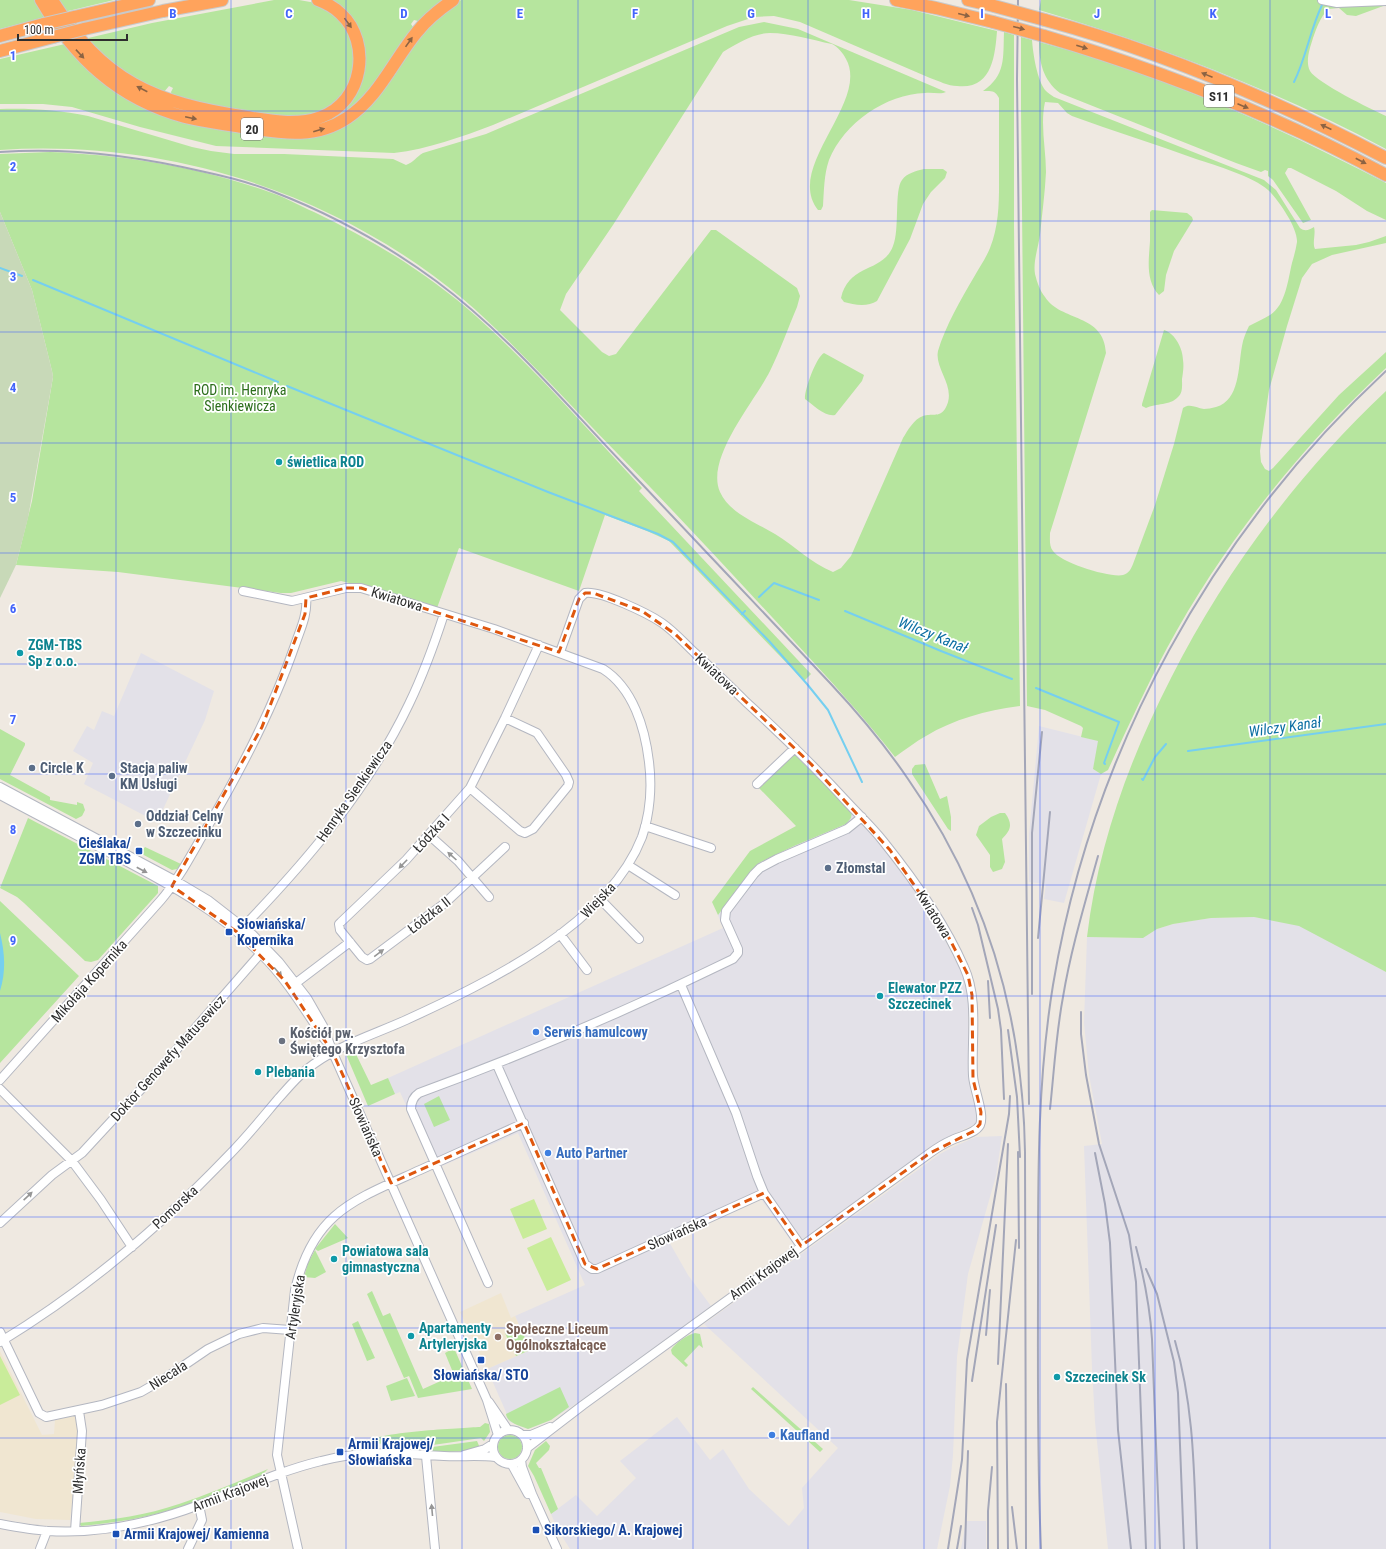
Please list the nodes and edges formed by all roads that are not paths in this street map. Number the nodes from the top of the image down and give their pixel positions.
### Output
1 (41, 0) edge
2 (52, 0) edge
3 (149, 0) edge
4 (222, 0) edge
5 (318, 0) edge
6 (453, 0) edge
7 (896, 0) edge
8 (968, 0) edge
9 (1322, 0) edge
10 (1386, 1) edge
11 (0, 36) edge
12 (0, 51) edge
13 (1386, 158) edge
14 (1386, 175) edge
15 (243, 591) dead end
16 (306, 598) junction
17 (444, 614) junction
18 (538, 644) junction
19 (560, 652) junction
20 (505, 718) junction
21 (795, 748) junction
22 (757, 784) dead end
23 (0, 787) edge
24 (470, 788) junction
25 (0, 795) edge
26 (862, 817) junction
27 (645, 826) junction
28 (429, 835) junction
29 (505, 847) dead end
30 (710, 848) dead end
31 (628, 865) junction
32 (474, 878) junction
33 (174, 884) junction
34 (675, 895) dead end
35 (489, 897) dead end
36 (600, 900) junction
37 (243, 928) junction
38 (560, 934) junction
39 (639, 939) dead end
40 (350, 942) junction
41 (261, 953) junction
42 (587, 970) dead end
43 (296, 983) junction
44 (681, 985) junction
45 (333, 1053) junction
46 (497, 1065) junction
47 (0, 1080) edge
48 (0, 1089) edge
49 (524, 1123) junction
50 (974, 1131) joint
51 (72, 1161) junction
52 (435, 1163) junction
53 (391, 1183) junction
54 (764, 1193) junction
55 (0, 1223) edge
56 (801, 1246) junction
57 (132, 1247) junction
58 (488, 1282) dead end
59 (290, 1330) junction
60 (1, 1338) edge
61 (488, 1400) junction
62 (79, 1411) junction
63 (558, 1423) junction
64 (508, 1430) junction
65 (498, 1434) junction
66 (522, 1435) junction
67 (493, 1444) junction
68 (527, 1448) junction
69 (426, 1456) junction
70 (460, 1456) junction
71 (495, 1457) junction
72 (522, 1460) junction
73 (512, 1465) junction
74 (281, 1473) junction
75 (199, 1505) junction
76 (0, 1524) edge
77 (47, 1531) junction
78 (75, 1531) junction
79 (40, 1549) edge
80 (188, 1549) edge
81 (298, 1549) edge
82 (435, 1549) edge
83 (552, 1549) edge
84 (557, 1549) edge

1 -> 6 highway, 20
5 -> 2 highway
3 - 11 highway, bridge
4 - 12 highway, bridge
7 -> 14 highway, S11, bridge
13 -> 8 highway, S11, bridge
9 - 10 street
15 - 16 street, Kwiatowa
16 - 17 street, Kwiatowa
16 - 33 street, Mikołaja Kopernika
17 - 18 street, Kwiatowa
17 - 37 street, Henryka Sienkiewicza
18 - 19 street, Kwiatowa
18 - 20 street, Łódzka I
19 - 21 street, Kwiatowa
19 - 27 street, Wiejska
20 - 24 street, Łódzka I
20 - 24 street
21 - 22 street
21 - 26 street, Kwiatowa
23 - 33 street
24 - 28 street, Łódzka I
25 -> 33 street
26 - 44 street
26 - 50 street, Kwiatowa
27 - 30 street
27 - 31 street, Wiejska
32 -> 28 street
28 -> 40 street, Łódzka I
29 - 32 street, Łódzka II
31 - 34 street
31 - 36 street, Wiejska
32 - 35 street
40 -> 32 street, Łódzka II
33 - 37 street, Słowiańska
33 - 41 street, Słowiańska
33 - 47 street, Mikołaja Kopernika
36 - 38 street, Wiejska
36 - 39 street
37 - 43 street, Słowiańska
38 - 42 street
38 - 45 street, Wiejska
40 - 43 street
41 -> 45 street, Słowiańska
41 - 51 street, Doktor Genowefy Matusewicz
43 - 45 street, Słowiańska
44 - 46 street
44 - 54 street
45 - 53 street, Słowiańska
45 - 57 street, Pomorska
46 - 49 street, Słowiańska
46 - 52 street
48 - 51 street
49 - 52 street, Artyleryjska
49 - 54 street, Słowiańska
50 - 56 street, Armii Krajowej
55 -> 51 street, Doktor Genowefy Matusewicz
51 - 57 street
52 - 53 street, Artyleryjska
52 - 58 street
53 - 59 street, Artyleryjska
53 - 61 street, Słowiańska
54 - 56 street
56 - 63 street, Armii Krajowej
57 - 60 street, Pomorska
59 - 62 street, Niecała
59 - 74 street, Artyleryjska
60 - 62 street, Niecała
61 - 64 street, Słowiańska
61 - 65 street, Słowiańska
62 - 78 street, Młyńska
63 - 66 street, Armii Krajowej
63 - 68 street, Armii Krajowej
64 - 65 street
64 - 66 street
65 - 67 street
66 - 68 street
67 - 70 street, Armii Krajowej
67 - 71 street
68 - 72 street
69 - 70 street, Armii Krajowej
69 - 74 street, Armii Krajowej
82 -> 69 street
70 - 71 street, Armii Krajowej
71 - 73 street
72 - 73 street
72 - 84 street
73 - 83 street
74 - 75 street, Armii Krajowej
74 - 81 street, Artyleryjska
75 - 78 street, Armii Krajowej
75 - 80 street
76 - 77 street, Armii Krajowej
77 - 78 street, Armii Krajowej
77 - 79 street

